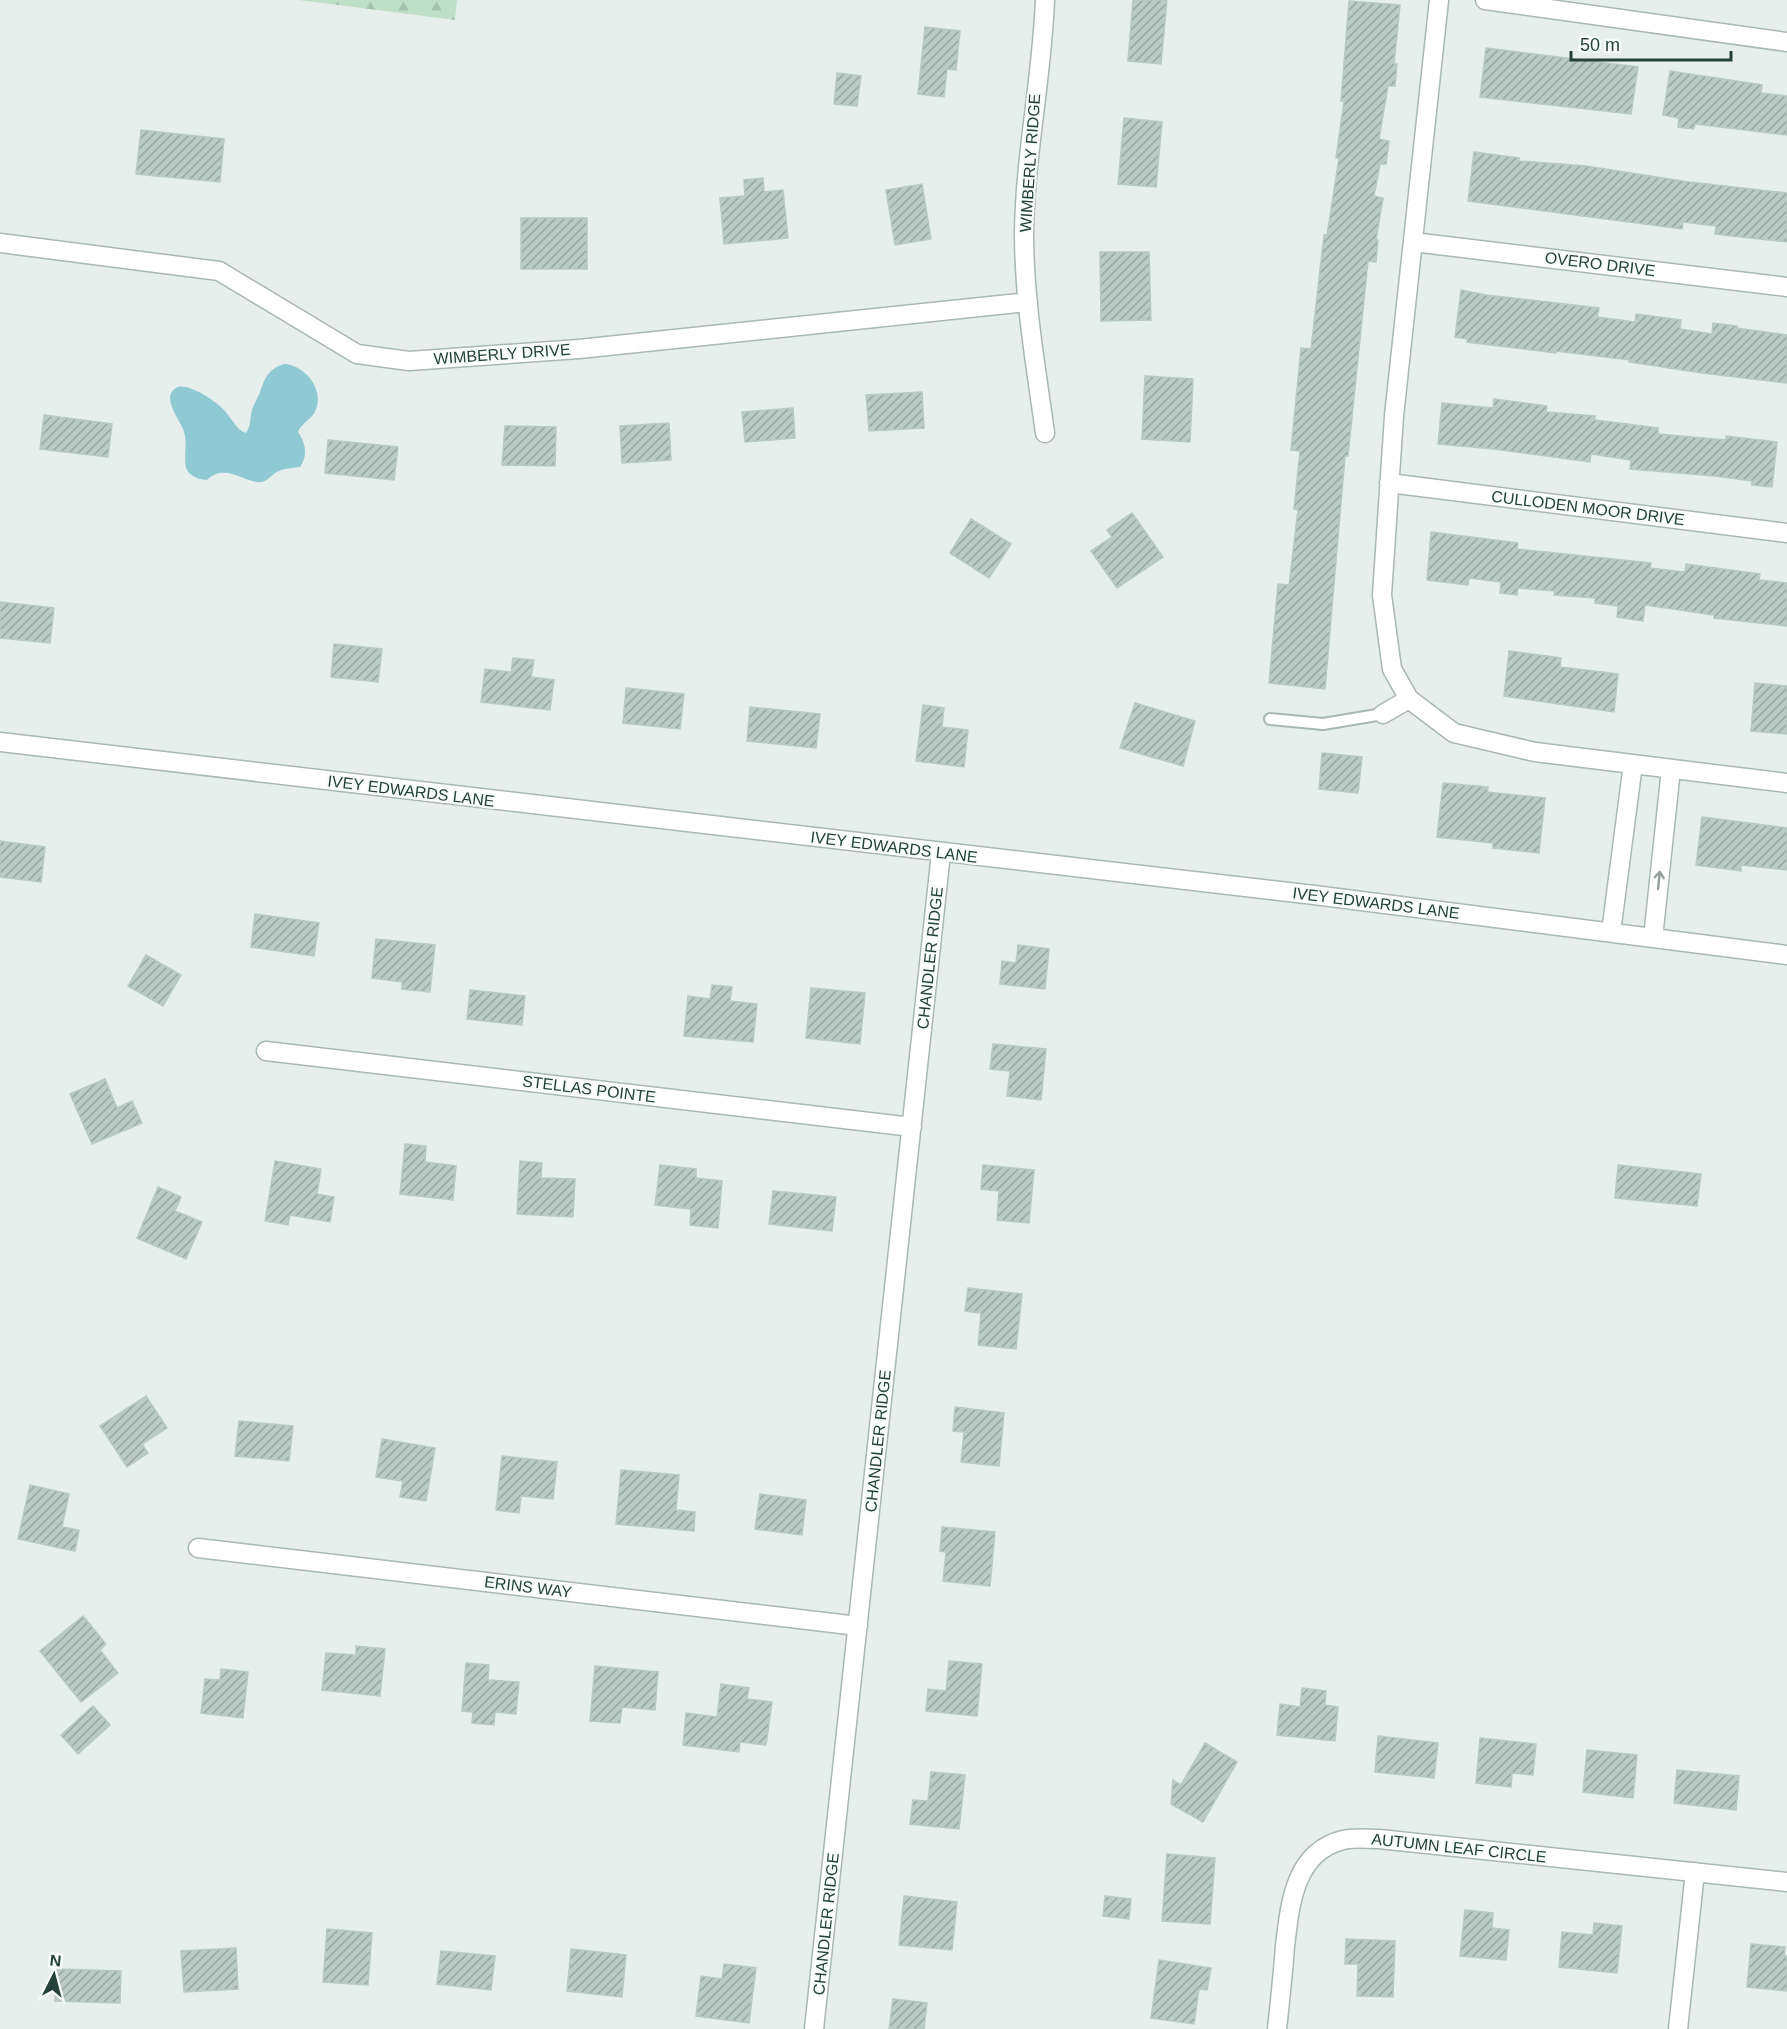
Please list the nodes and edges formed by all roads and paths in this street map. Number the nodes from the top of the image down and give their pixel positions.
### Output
1 (1045, 0) edge
2 (1439, 0) edge
3 (1485, 0) edge
4 (1787, 42) edge
5 (1413, 242) junction
6 (0, 243) edge
7 (1787, 287) edge
8 (1028, 302) junction
9 (1045, 433) dead end
10 (1389, 483) junction
11 (1787, 533) edge
12 (1409, 699) junction
13 (1383, 714) joint
14 (1270, 719) dead end
15 (0, 742) edge
16 (1633, 764) junction
17 (1671, 769) junction
18 (1787, 783) edge
19 (941, 853) junction
20 (1611, 932) junction
21 (1653, 938) junction
22 (1787, 955) edge
23 (266, 1051) dead end
24 (912, 1127) junction
25 (198, 1548) dead end
26 (858, 1626) junction
27 (1695, 1872) junction
28 (1787, 1882) edge
29 (814, 2029) edge
30 (1277, 2029) edge
31 (1678, 2029) edge

1 - 8 street, WIMBERLY RIDGE
2 - 5 street
3 - 4 street
5 - 7 street, OVERO DRIVE
5 - 10 street
6 - 8 street, WIMBERLY DRIVE
8 - 9 street, WIMBERLY RIDGE
10 - 11 street, CULLODEN MOOR DRIVE
10 - 12 street
12 - 13 street
12 - 16 street
13 - 14 lane
15 - 19 street, IVEY EDWARDS LANE
16 - 17 street
16 - 20 street
17 - 18 street
21 -> 17 street
19 - 20 street, IVEY EDWARDS LANE
19 - 24 street, CHANDLER RIDGE
20 - 21 street, IVEY EDWARDS LANE
21 - 22 street, IVEY EDWARDS LANE
23 - 24 street, STELLAS POINTE
24 - 26 street, CHANDLER RIDGE
25 - 26 street, ERINS WAY
26 - 29 street, CHANDLER RIDGE
27 - 28 street, AUTUMN LEAF CIRCLE
27 - 30 street, AUTUMN LEAF CIRCLE
27 - 31 street

